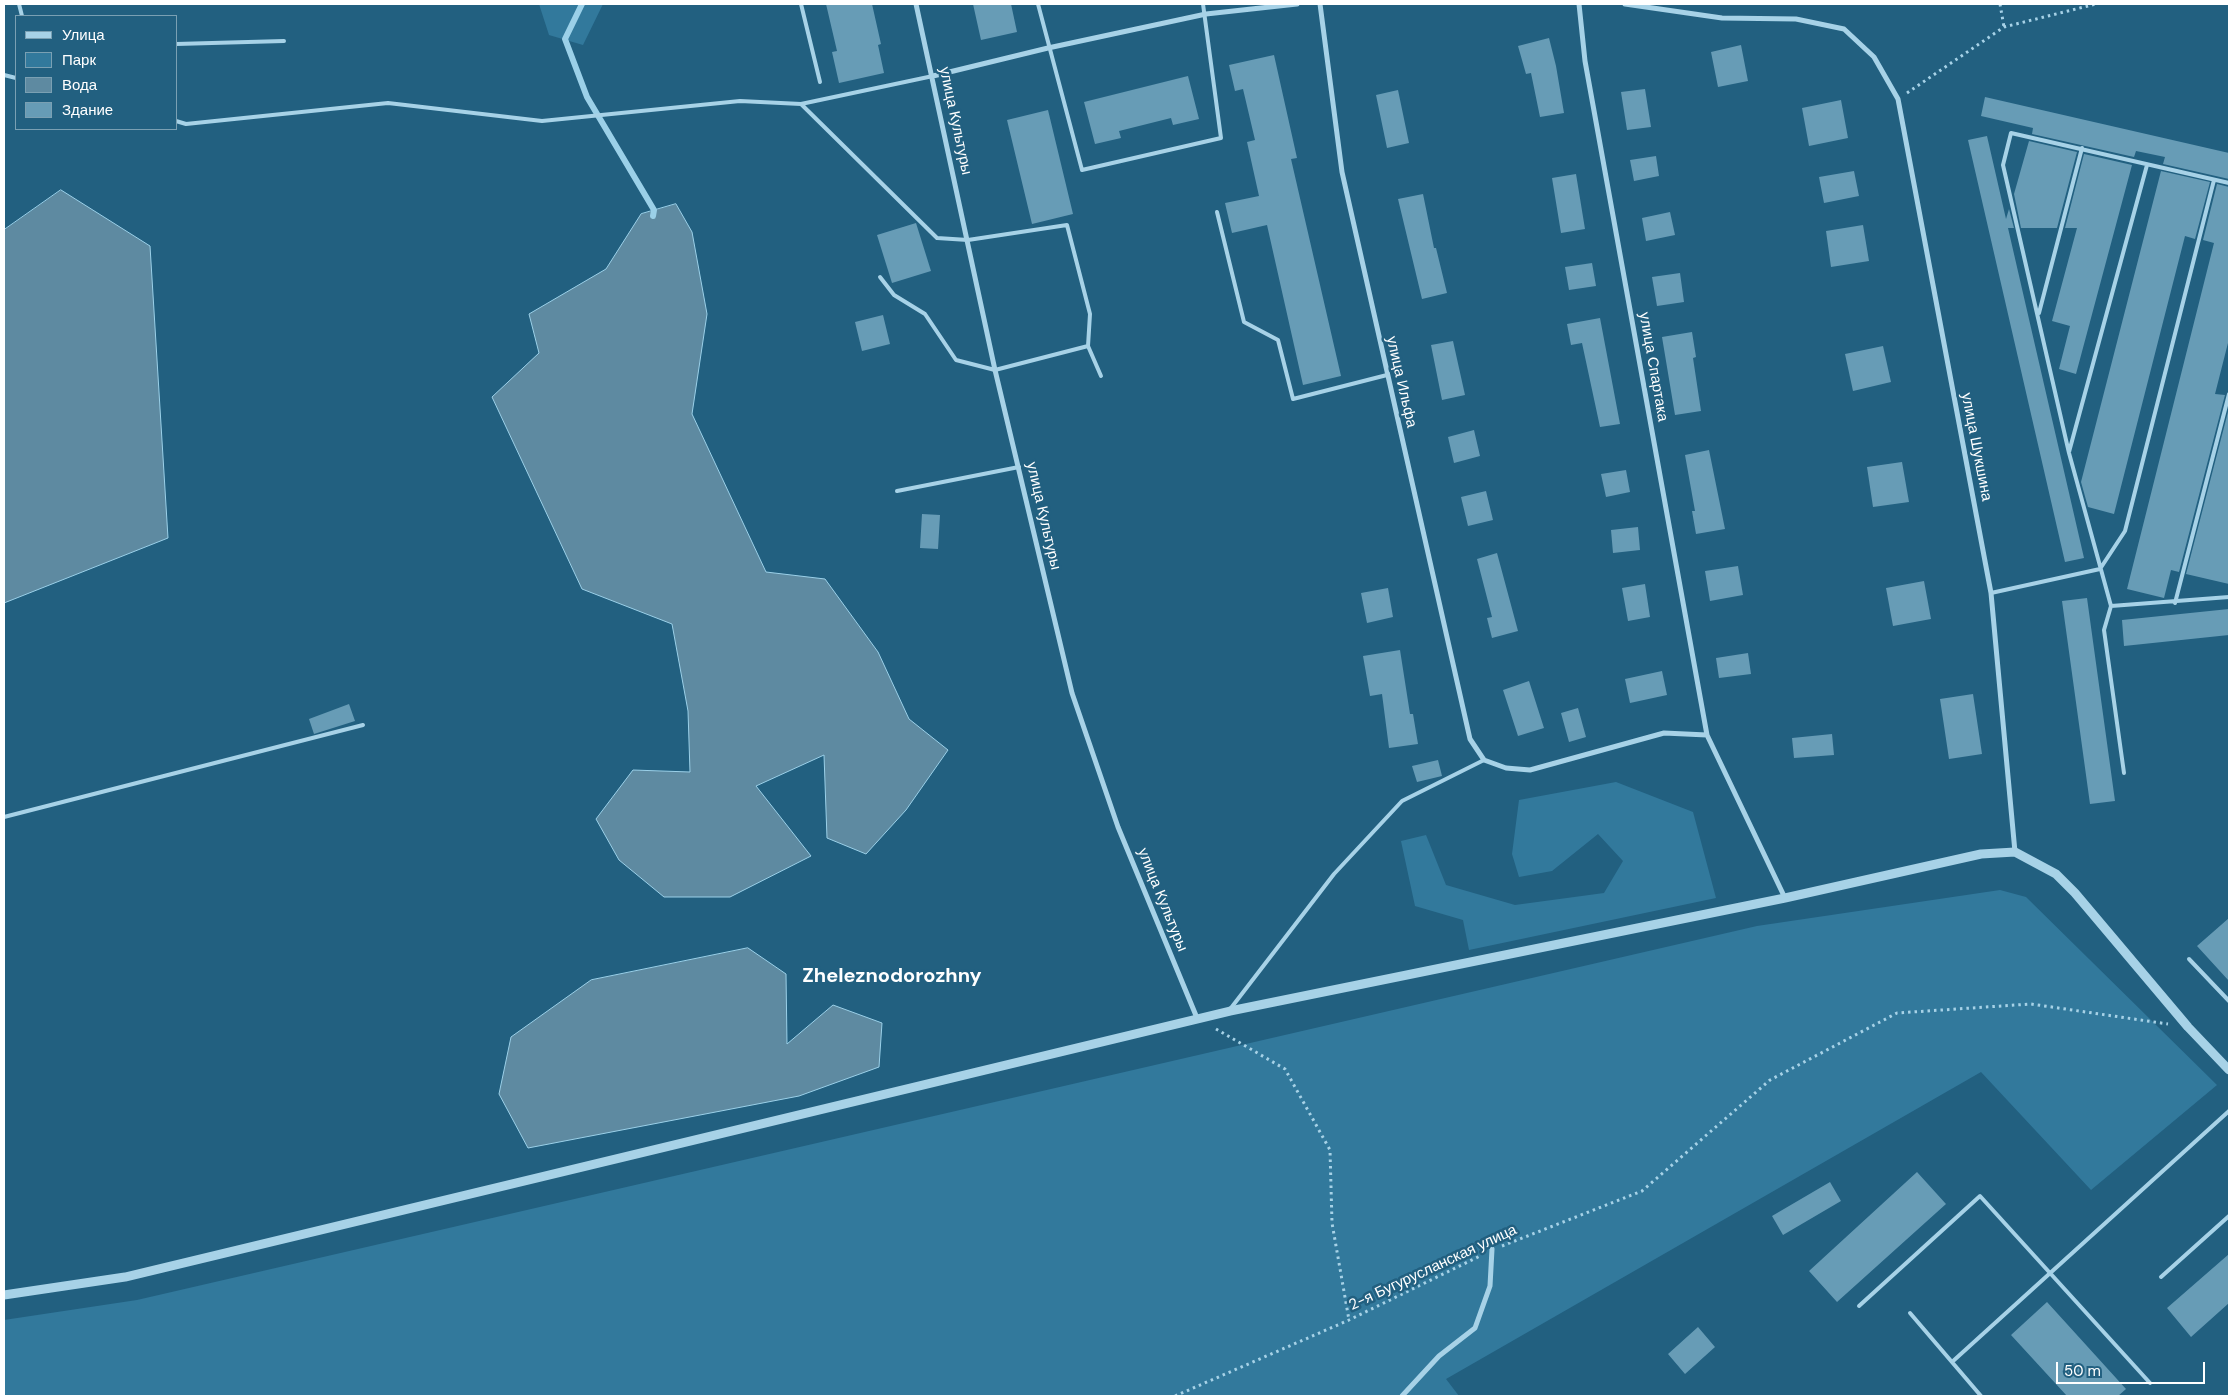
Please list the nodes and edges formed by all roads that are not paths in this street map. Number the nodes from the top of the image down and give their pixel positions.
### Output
1 (801, 4) edge
2 (916, 4) edge
3 (1038, 4) edge
4 (1203, 4) edge
5 (1297, 4) edge
6 (1320, 4) edge
7 (1579, 4) edge
8 (1625, 4) edge
9 (1206, 14) junction
10 (284, 41) dead end
11 (178, 44) edge
12 (1048, 48) junction
13 (933, 76) junction
14 (820, 82) dead end
15 (801, 104) junction
16 (178, 122) edge
17 (2082, 148) junction
18 (2147, 164) junction
19 (2214, 180) junction
20 (2229, 183) edge
21 (1217, 212) dead end
22 (968, 240) junction
23 (880, 277) dead end
24 (2038, 315) junction
25 (1088, 346) junction
26 (995, 370) junction
27 (1387, 375) junction
28 (1101, 376) dead end
29 (2229, 394) edge
30 (2069, 453) junction
31 (1019, 467) junction
32 (897, 491) dead end
33 (2100, 569) junction
34 (1991, 592) junction
35 (2229, 597) edge
36 (2175, 603) junction
37 (2111, 606) junction
38 (363, 725) dead end
39 (1707, 735) junction
40 (1484, 760) junction
41 (2124, 773) dead end
42 (4, 817) edge
43 (2015, 852) junction
44 (1785, 898) junction
45 (2189, 959) dead end
46 (2229, 1000) edge
47 (1230, 1011) junction
48 (1197, 1018) junction
49 (2229, 1070) edge
50 (2229, 1110) edge
51 (2229, 1216) edge
52 (1492, 1249) road end
53 (2050, 1271) junction
54 (2161, 1277) dead end
55 (4, 1295) edge
56 (1859, 1306) dead end
57 (1910, 1313) dead end
58 (1952, 1362) junction
59 (2150, 1383) dead end
60 (1402, 1396) edge
61 (1981, 1396) edge

1 - 14 lane
2 - 13 street, улица Культуры
3 - 12 lane
4 - 9 lane
5 - 9 street
6 - 27 street, улица Ильфа
7 - 39 street, улица Спартака
8 - 34 street, улица Шукшина
9 - 12 street
9 - 12 lane
10 - 11 lane
12 - 13 street
13 - 15 lane
13 - 22 street, улица Культуры
15 - 16 lane
15 - 22 lane
17 - 18 lane
17 - 24 lane
17 - 24 lane
18 - 19 lane
18 - 30 lane
19 - 20 lane
19 - 33 lane
21 - 27 lane
22 - 25 lane
22 - 26 street, улица Культуры
23 - 26 lane
24 - 30 lane
25 - 26 lane
25 - 28 lane
26 - 31 street, улица Культуры
27 - 40 street, улица Ильфа
29 - 36 lane
30 - 33 lane
31 - 32 lane
31 - 48 street, улица Культуры
33 - 34 lane
33 - 37 lane
34 - 43 street, улица Шукшина
35 - 36 lane
36 - 37 lane
37 - 41 lane
38 - 42 lane
39 - 40 street
39 - 44 street, улица Спартака
40 - 47 lane
43 - 44 street
43 - 49 street
44 - 47 street
45 - 46 lane
47 - 48 street
48 - 55 street
50 - 53 lane
51 - 54 lane
52 - 60 street
53 - 56 lane
53 - 58 lane
53 - 59 lane
57 - 58 lane
58 - 61 lane

